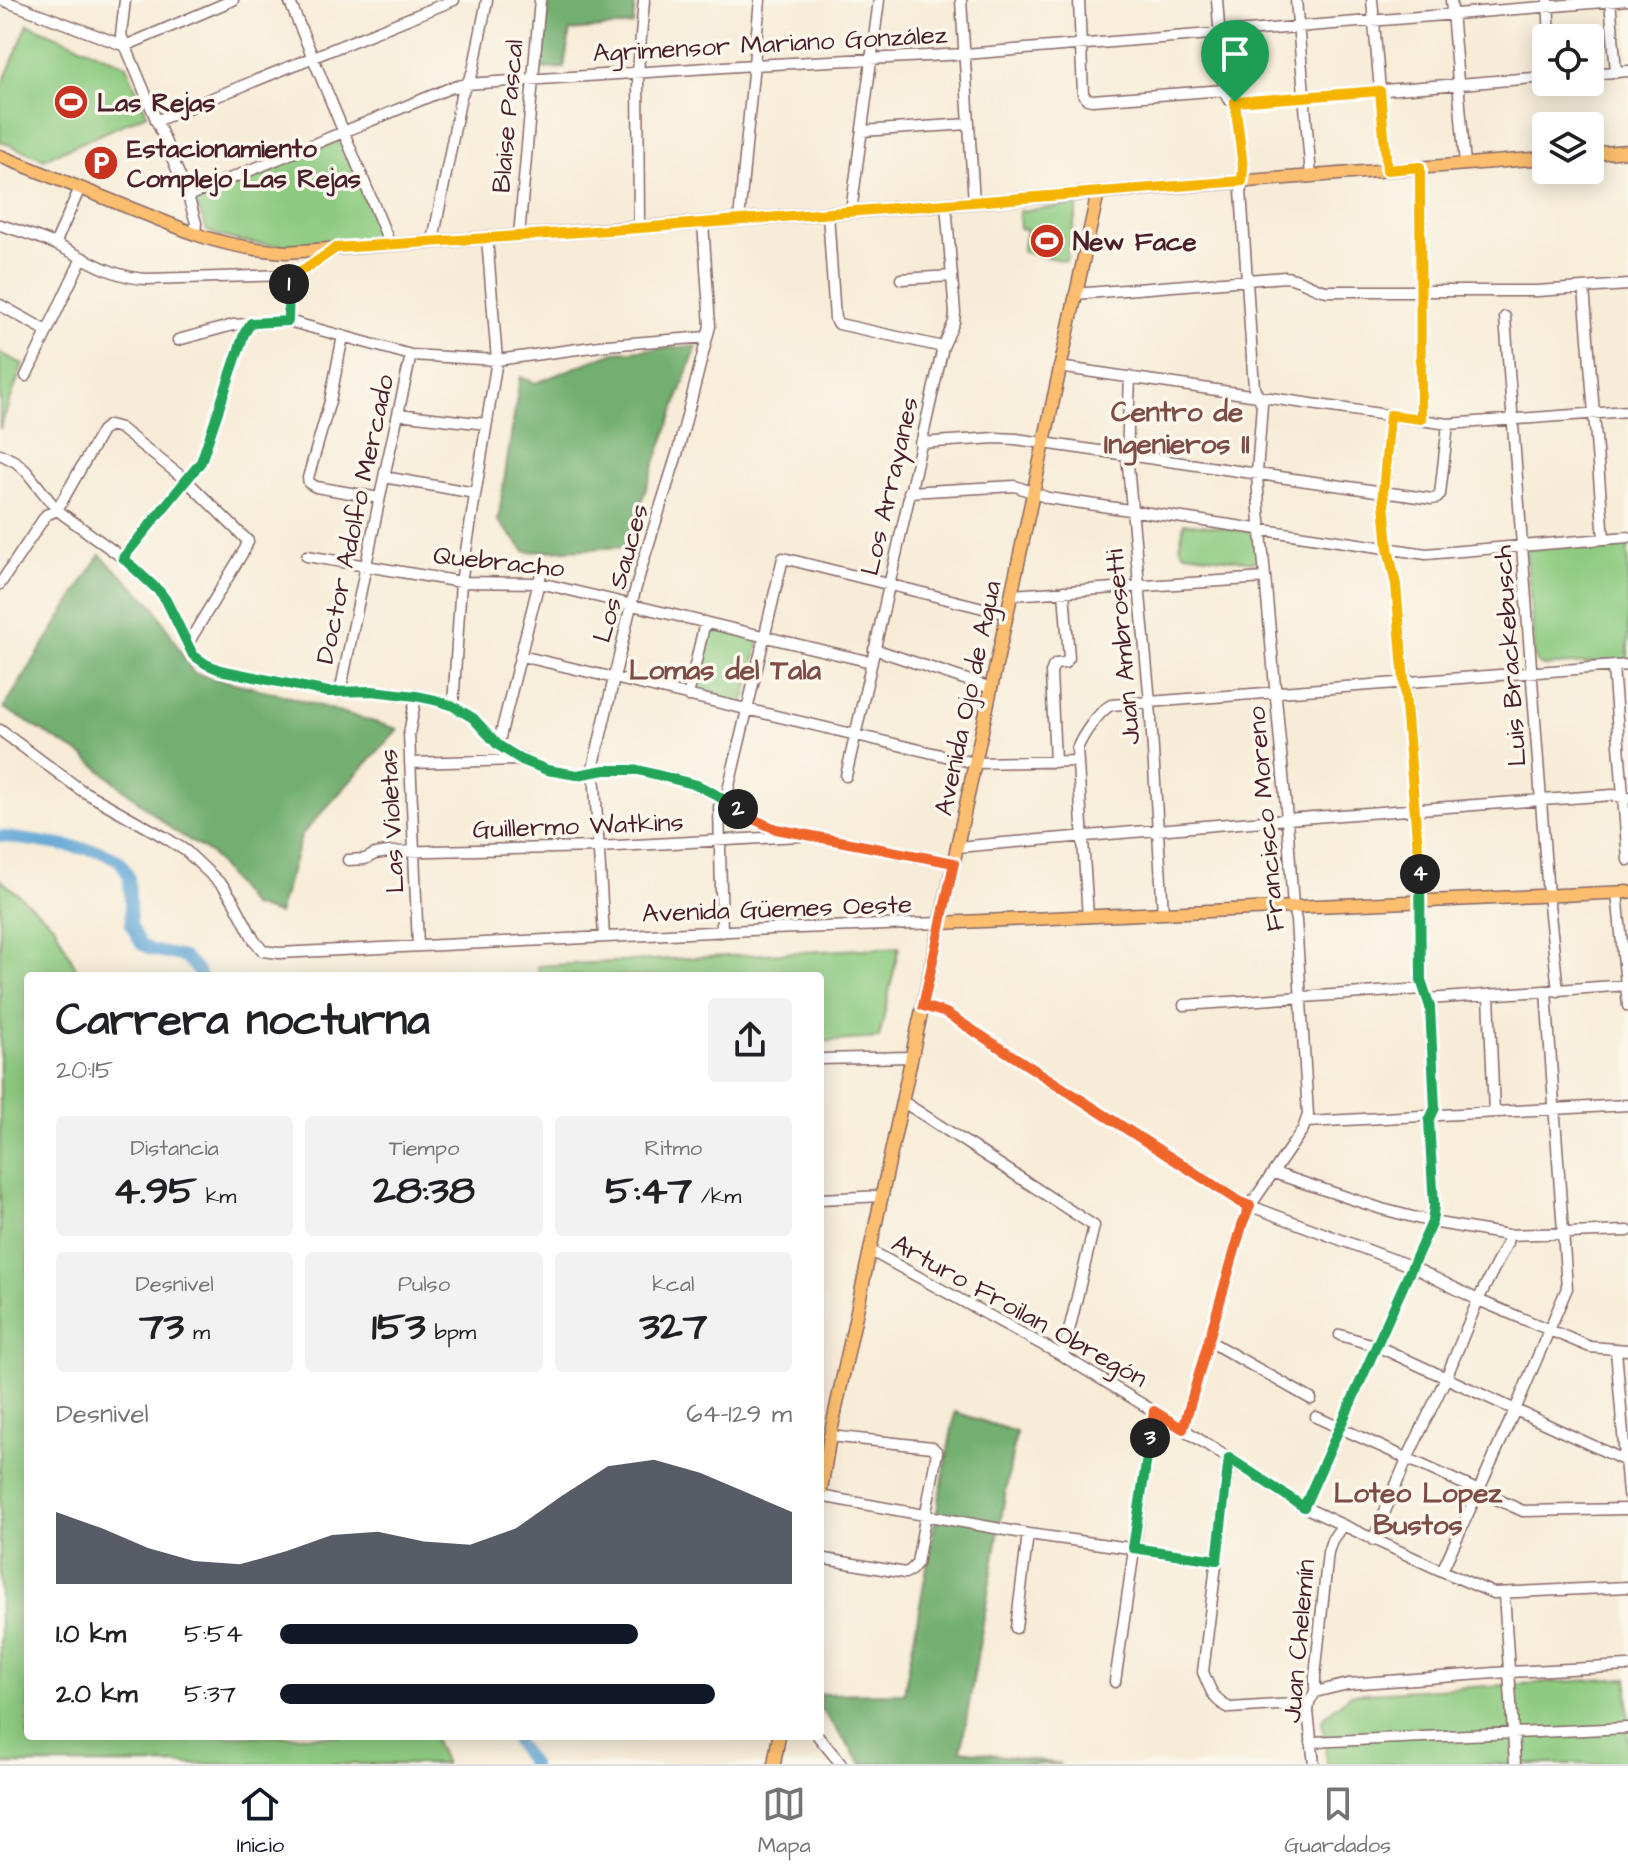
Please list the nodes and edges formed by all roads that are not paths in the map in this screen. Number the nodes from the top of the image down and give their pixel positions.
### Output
1 (2, 0) edge
2 (125, 0) edge
3 (233, 0) edge
4 (289, 0) edge
5 (454, 0) edge
6 (487, 0) edge
7 (540, 0) edge
8 (644, 0) edge
9 (760, 0) edge
10 (879, 0) edge
11 (961, 0) edge
12 (1079, 0) edge
13 (1217, 0) edge
14 (1296, 0) edge
15 (1372, 0) edge
16 (1451, 0) edge
17 (1628, 0) edge
18 (1610, 1) edge
19 (1548, 3) edge
20 (1452, 14) junction
21 (1374, 20) junction
22 (1549, 24) edge
23 (1299, 26) junction
24 (1219, 33) junction
25 (1081, 44) junction
26 (125, 46) junction
27 (965, 54) junction
28 (313, 57) junction
29 (871, 59) junction
30 (754, 65) junction
31 (1628, 71) edge
32 (638, 72) junction
33 (1616, 72) junction
34 (1604, 73) edge
35 (1532, 78) edge
36 (532, 79) junction
37 (466, 84) junction
38 (1458, 84) junction
39 (1224, 90) junction
40 (1380, 91) junction
41 (1303, 97) junction
42 (1235, 102) junction
43 (156, 121) junction
44 (969, 124) junction
45 (343, 131) junction
46 (862, 131) junction
47 (1628, 151) edge
48 (1604, 153) edge
49 (0, 156) edge
50 (1532, 159) edge
51 (1465, 164) junction
52 (1420, 167) junction
53 (1387, 170) junction
54 (1311, 176) junction
55 (1242, 181) junction
56 (80, 188) junction
57 (1098, 192) junction
58 (188, 196) junction
59 (974, 202) junction
60 (946, 204) junction
61 (851, 212) junction
62 (828, 213) junction
63 (739, 220) junction
64 (703, 223) junction
65 (0, 225) edge
66 (639, 228) junction
67 (195, 234) junction
68 (519, 236) junction
69 (487, 238) junction
70 (433, 241) junction
71 (55, 244) junction
72 (390, 244) junction
73 (336, 248) junction
74 (304, 251) junction
75 (82, 258) junction
76 (307, 268) junction
77 (290, 275) junction
78 (952, 276) junction
79 (901, 279) dead end
80 (1247, 279) junction
81 (1628, 285) edge
82 (1584, 288) junction
83 (1420, 290) junction
84 (1075, 294) junction
85 (0, 305) edge
86 (1505, 317) dead end
87 (288, 321) junction
88 (251, 323) junction
89 (47, 331) junction
90 (343, 336) junction
91 (707, 337) junction
92 (178, 340) dead end
93 (943, 347) junction
94 (411, 355) junction
95 (497, 360) junction
96 (1059, 367) junction
97 (26, 376) dead end
98 (1130, 377) junction
99 (1257, 396) junction
100 (1628, 411) edge
101 (398, 414) junction
102 (1594, 414) junction
103 (1390, 415) junction
104 (1421, 419) junction
105 (1513, 420) junction
106 (486, 424) junction
107 (1448, 424) junction
108 (1043, 442) junction
109 (920, 443) junction
110 (0, 454) edge
111 (1127, 455) junction
112 (1257, 473) junction
113 (384, 477) junction
114 (187, 481) junction
115 (909, 492) junction
116 (1383, 492) junction
117 (475, 493) junction
118 (1032, 493) junction
119 (379, 498) junction
120 (57, 510) junction
121 (1131, 510) junction
122 (1261, 529) junction
123 (1628, 537) edge
124 (1604, 539) junction
125 (1522, 545) junction
126 (1388, 548) junction
127 (307, 556) dead end
128 (123, 558) junction
129 (366, 566) junction
130 (543, 566) dead end
131 (1265, 578) junction
132 (461, 582) junction
133 (540, 583) junction
134 (0, 584) edge
135 (889, 585) junction
136 (1138, 586) junction
137 (1064, 591) junction
138 (1011, 595) junction
139 (631, 605) junction
140 (1007, 614) junction
141 (705, 622) junction
142 (764, 636) junction
143 (187, 645) junction
144 (874, 649) junction
145 (521, 656) junction
146 (871, 662) junction
147 (1628, 665) edge
148 (1613, 667) junction
149 (1532, 673) junction
150 (613, 678) junction
151 (1405, 682) junction
152 (991, 688) junction
153 (1276, 692) junction
154 (340, 693) junction
155 (416, 696) junction
156 (688, 696) junction
157 (1150, 702) junction
158 (453, 706) junction
159 (747, 710) junction
160 (0, 730) edge
161 (855, 736) junction
162 (498, 745) junction
163 (522, 760) junction
164 (1078, 761) junction
165 (1055, 762) junction
166 (410, 763) junction
167 (975, 763) junction
168 (592, 773) junction
169 (846, 776) dead end
170 (1626, 798) edge
171 (722, 799) junction
172 (1542, 800) junction
173 (1415, 809) junction
174 (1287, 819) junction
175 (1159, 830) junction
176 (810, 834) junction
177 (1084, 837) junction
178 (719, 841) junction
179 (598, 847) junction
180 (957, 847) junction
181 (414, 852) junction
182 (348, 860) dead end
183 (1628, 860) edge
184 (954, 863) junction
185 (1622, 892) edge
186 (1548, 895) junction
187 (1421, 902) junction
188 (1293, 907) junction
189 (1163, 913) junction
190 (1088, 917) junction
191 (940, 923) junction
192 (722, 932) junction
193 (604, 937) junction
194 (418, 946) junction
195 (1627, 985) edge
196 (1546, 991) junction
197 (1558, 991) junction
198 (1426, 994) junction
199 (1489, 996) junction
200 (1301, 997) junction
201 (1184, 1005) dead end
202 (923, 1006) junction
203 (1628, 1006) edge
204 (911, 1057) junction
205 (824, 1059) edge
206 (902, 1101) junction
207 (1628, 1105) edge
208 (1555, 1110) junction
209 (1494, 1112) junction
210 (1432, 1114) junction
211 (1307, 1122) junction
212 (1274, 1173) junction
213 (883, 1196) junction
214 (824, 1199) edge
215 (1250, 1206) junction
216 (1432, 1222) junction
217 (1628, 1231) edge
218 (1508, 1235) junction
219 (1564, 1235) junction
220 (871, 1251) junction
221 (1413, 1267) junction
222 (1478, 1300) junction
223 (1549, 1330) junction
224 (1340, 1335) dead end
225 (1209, 1341) junction
226 (1377, 1346) junction
227 (1616, 1350) junction
228 (1628, 1350) edge
229 (1063, 1356) junction
230 (1446, 1378) junction
231 (1311, 1399) dead end
232 (1515, 1410) junction
233 (1154, 1411) junction
234 (1316, 1417) dead end
235 (1183, 1429) junction
236 (1340, 1429) junction
237 (830, 1436) junction
238 (1229, 1458) junction
239 (1407, 1459) junction
240 (1626, 1461) junction
241 (824, 1471) edge
242 (1478, 1490) junction
243 (1628, 1494) edge
244 (824, 1496) edge
245 (1304, 1507) junction
246 (1628, 1509) edge
247 (925, 1514) junction
248 (1342, 1526) junction
249 (1028, 1534) junction
250 (1373, 1540) junction
251 (1133, 1548) junction
252 (824, 1559) edge
253 (1217, 1560) junction
254 (1442, 1571) junction
255 (1628, 1587) edge
256 (1504, 1593) junction
257 (1016, 1628) dead end
258 (1628, 1666) edge
259 (1508, 1672) junction
260 (1115, 1682) dead end
261 (1315, 1692) junction
262 (1309, 1703) junction
263 (1628, 1728) edge
264 (1513, 1733) junction
265 (778, 1740) edge
266 (821, 1740) edge
267 (1311, 1742) junction
268 (774, 1764) edge
269 (841, 1764) edge
270 (1314, 1764) edge
271 (1515, 1764) edge

1 - 26 street
2 - 26 street
3 - 26 street
4 - 28 street
5 - 28 street
6 - 37 street
7 - 36 street, Blaise Pascal
8 - 32 street
9 - 30 street
10 - 29 street
11 - 27 street
12 - 25 street
13 - 24 street
14 - 23 street
15 - 21 street
16 - 20 street
17 - 18 street, Agrimensor Mariano González
18 - 19 street, Agrimensor Mariano González
18 - 33 street
19 - 20 street, Agrimensor Mariano González
19 - 22 street
20 - 21 street, Agrimensor Mariano González
20 - 38 street
21 - 23 street, Agrimensor Mariano González
21 - 40 street
23 - 24 street, Agrimensor Mariano González
23 - 41 street
24 - 25 street, Agrimensor Mariano González
24 - 39 street
25 - 27 street, Agrimensor Mariano González
25 - 39 street
26 - 43 street
27 - 29 street, Agrimensor Mariano González
27 - 44 street
28 - 43 street
28 - 45 street
29 - 30 street, Agrimensor Mariano González
29 - 46 street
30 - 32 street, Agrimensor Mariano González
30 - 63 street
31 - 33 street
32 - 36 street, Agrimensor Mariano González
32 - 66 street
33 - 34 street
35 - 38 street
36 - 37 street, Agrimensor Mariano González
36 - 68 street, Blaise Pascal
37 - 45 street, Agrimensor Mariano González
37 - 70 street
38 - 40 street
38 - 51 street
39 - 42 street
40 - 41 street
40 - 53 street
41 - 42 street
41 - 54 street
42 - 55 street, Francisco Moreno
43 - 58 street
44 - 46 street
44 - 59 street
45 - 58 street, Agrimensor Mariano González
45 - 72 street
46 - 61 street
47 - 48 main road
49 - 56 main road
50 - 51 main road
51 - 52 main road
52 - 53 main road
52 - 83 street
53 - 54 main road
54 - 55 main road
55 - 57 main road
55 - 80 street, Francisco Moreno
56 - 67 main road
56 - 71 street
57 - 59 main road
57 - 84 main road, Avenida Ojo de Agua
58 - 67 street
59 - 60 main road
60 - 61 main road
60 - 78 street, Los Arrayanes
61 - 62 main road
62 - 63 main road
62 - 93 street
63 - 64 main road
64 - 66 main road
64 - 91 street, Los Sauces
65 - 71 street
66 - 68 main road
67 - 74 main road
68 - 69 main road
69 - 70 main road
69 - 95 street
70 - 72 main road
71 - 75 street
72 - 73 main road
73 - 74 main road
73 - 76 street
74 - 76 street
75 - 77 street
75 - 89 street
76 - 77 street
77 - 87 street
78 - 79 street
78 - 93 street, Los Arrayanes
80 - 83 street
80 - 84 street
80 - 99 street, Francisco Moreno
81 - 82 street
82 - 83 street
82 - 102 street
83 - 104 street
84 - 96 main road, Avenida Ojo de Agua
85 - 89 street
86 - 105 street, Luis Brackebusch
87 - 88 street
87 - 90 street
88 - 92 street
88 - 114 street
89 - 97 street
90 - 94 street
90 - 119 street
91 - 95 street
91 - 139 street, Los Sauces
93 - 109 street, Los Arrayanes
94 - 95 street
94 - 101 street, Doctor Adolfo Mercado
95 - 106 street
96 - 98 street
96 - 108 main road, Avenida Ojo de Agua
98 - 99 street
98 - 111 street, Juan Ambrosetti
99 - 103 street
99 - 112 street, Francisco Moreno
100 - 102 street
101 - 106 street
101 - 113 street, Doctor Adolfo Mercado
102 - 105 street
102 - 124 street
103 - 104 street
103 - 116 street
104 - 107 street
105 - 107 street
105 - 125 street, Luis Brackebusch
106 - 117 street
107 - 116 street
108 - 109 street
108 - 111 street
108 - 118 main road, Avenida Ojo de Agua
109 - 115 street, Los Arrayanes
110 - 120 street
111 - 112 street
111 - 121 street, Juan Ambrosetti
112 - 116 street
112 - 122 street, Francisco Moreno
113 - 117 street
113 - 119 street, Doctor Adolfo Mercado
114 - 120 street
114 - 128 street
114 - 143 street
115 - 118 street
115 - 135 street, Los Arrayanes
116 - 126 street
117 - 132 street
118 - 121 street
118 - 138 main road, Avenida Ojo de Agua
119 - 129 street, Doctor Adolfo Mercado
120 - 128 street
120 - 134 street
121 - 122 street
121 - 136 street, Juan Ambrosetti
122 - 126 street
122 - 131 street, Francisco Moreno
123 - 124 street
124 - 125 street
125 - 126 street
125 - 149 street, Luis Brackebusch
126 - 151 street
127 - 129 street, Quebracho
128 - 143 street
129 - 132 street, Quebracho
129 - 154 street, Doctor Adolfo Mercado
130 - 133 street
131 - 136 street
131 - 153 street, Francisco Moreno
132 - 133 street, Quebracho
132 - 158 street
133 - 139 street, Quebracho
133 - 145 street
135 - 140 street
135 - 142 street
135 - 144 street, Los Arrayanes
136 - 137 street
136 - 157 street, Juan Ambrosetti
137 - 138 street
137 - 165 street
138 - 140 main road, Avenida Ojo de Agua
139 - 141 street, Quebracho
139 - 150 street, Los Sauces
140 - 152 main road, Avenida Ojo de Agua
141 - 142 street, Quebracho
141 - 156 street
142 - 146 street, Quebracho
142 - 159 street
143 - 154 street
144 - 146 street, Los Arrayanes
144 - 152 street
145 - 150 street
145 - 162 street
146 - 161 street, Los Arrayanes
147 - 148 street
148 - 149 street
148 - 170 street
149 - 151 street
149 - 172 street, Luis Brackebusch
150 - 156 street
150 - 168 street, Los Sauces
151 - 153 street
151 - 173 street
152 - 167 main road, Avenida Ojo de Agua
153 - 157 street
153 - 174 street, Francisco Moreno
154 - 155 street
155 - 158 street
155 - 166 street, Las Violetas
156 - 159 street
157 - 164 street
157 - 175 street, Juan Ambrosetti
158 - 162 street
159 - 161 street
159 - 171 street
160 - 194 street, Avenida Güemes Oeste
161 - 167 street
161 - 169 street, Los Arrayanes
162 - 163 street
163 - 166 street
163 - 168 street
164 - 165 street
164 - 177 street
165 - 167 street
166 - 181 street, Las Violetas
167 - 180 main road, Avenida Ojo de Agua
168 - 171 street
168 - 179 street, Los Sauces
170 - 172 street
170 - 183 street
171 - 176 street
171 - 178 street
172 - 173 street
172 - 186 street, Luis Brackebusch
173 - 174 street
173 - 187 street
174 - 175 street
174 - 188 street, Francisco Moreno
175 - 177 street
175 - 189 street, Juan Ambrosetti
176 - 178 street, Guillermo Watkins
176 - 184 street
177 - 180 street
177 - 190 street
178 - 179 street, Guillermo Watkins
178 - 192 street
179 - 181 street, Guillermo Watkins
179 - 193 street, Los Sauces
180 - 184 main road, Avenida Ojo de Agua
181 - 182 street, Guillermo Watkins
181 - 194 street, Las Violetas
184 - 191 main road, Avenida Ojo de Agua
185 - 186 main road, Avenida Güemes Oeste
185 - 195 street
186 - 187 main road, Avenida Güemes Oeste
186 - 197 street, Luis Brackebusch
187 - 188 main road, Avenida Güemes Oeste
187 - 198 street
188 - 189 main road, Avenida Güemes Oeste
188 - 200 street, Francisco Moreno
189 - 190 main road, Avenida Güemes Oeste
190 - 191 main road, Avenida Güemes Oeste
191 - 192 street, Avenida Güemes Oeste
191 - 202 main road, Avenida Ojo de Agua
192 - 193 street, Avenida Güemes Oeste
193 - 194 street, Avenida Güemes Oeste
195 - 197 street
195 - 203 street
196 - 197 street
196 - 199 street
196 - 208 street
198 - 199 street
198 - 200 street
198 - 210 street
199 - 209 street
200 - 201 street
200 - 211 street, Francisco Moreno
202 - 204 main road, Avenida Ojo de Agua
202 - 215 street
204 - 205 street
204 - 206 main road, Avenida Ojo de Agua
206 - 213 main road, Avenida Ojo de Agua
206 - 229 street
207 - 208 street
208 - 209 street
208 - 219 street
209 - 210 street
210 - 211 street
210 - 216 street
211 - 212 street
212 - 215 street
212 - 216 street
213 - 214 street
213 - 220 main road, Avenida Ojo de Agua
215 - 221 street
215 - 225 street
216 - 218 street
216 - 221 street
217 - 219 street
218 - 219 street
218 - 222 street
219 - 223 street
220 - 229 street, Arturo Froilan Obregón
220 - 237 main road, Avenida Ojo de Agua
221 - 222 street
221 - 226 street
222 - 223 street
222 - 230 street
223 - 227 street
223 - 232 street
224 - 226 street
225 - 231 street
225 - 235 street
226 - 230 street
226 - 236 street
227 - 228 street
227 - 240 street
229 - 233 street, Arturo Froilan Obregón
230 - 232 street
230 - 239 street
232 - 240 street
232 - 242 street
233 - 235 street, Arturo Froilan Obregón
233 - 251 street
234 - 236 street
235 - 238 street, Arturo Froilan Obregón
236 - 239 street
236 - 245 street
237 - 241 main road, Avenida Ojo de Agua
237 - 247 street
238 - 245 street, Arturo Froilan Obregón
238 - 253 street
239 - 242 street
239 - 250 street
240 - 243 street
242 - 246 street
242 - 254 street
244 - 247 street
245 - 248 street, Arturo Froilan Obregón
247 - 249 street
247 - 252 street
248 - 250 street, Arturo Froilan Obregón
248 - 261 street, Juan Chelemín
249 - 251 street
249 - 257 street
250 - 254 street, Arturo Froilan Obregón
251 - 253 street
251 - 260 street
253 - 262 street
254 - 256 street, Arturo Froilan Obregón
255 - 256 street, Arturo Froilan Obregón
256 - 259 street
258 - 259 street
259 - 261 street
259 - 264 street
261 - 262 street, Juan Chelemín
262 - 267 street, Juan Chelemín
263 - 264 street
264 - 267 street
264 - 271 street
265 - 268 main road
266 - 269 street
267 - 270 street, Juan Chelemín

